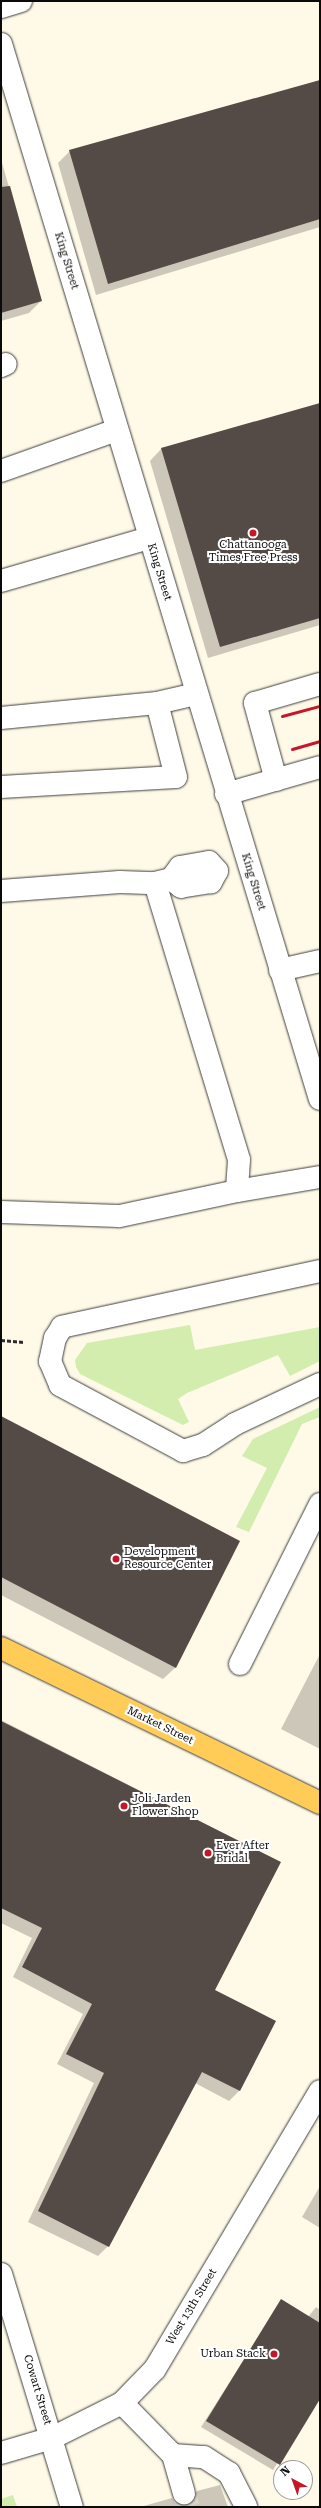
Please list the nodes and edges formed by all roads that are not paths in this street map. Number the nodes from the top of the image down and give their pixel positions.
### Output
1 (21, 1) edge
2 (1, 7) edge
3 (1, 44) edge
4 (117, 430) junction
5 (1, 471) edge
6 (149, 538) junction
7 (1, 581) edge
8 (320, 684) edge
9 (196, 694) junction
10 (157, 703) junction
11 (1, 718) edge
12 (320, 767) edge
13 (276, 780) junction
14 (1, 787) edge
15 (226, 794) junction
16 (247, 863) junction
17 (163, 881) junction
18 (1, 891) edge
19 (320, 961) edge
20 (280, 970) junction
21 (320, 1099) edge
22 (320, 1177) edge
23 (237, 1192) junction
24 (1, 1212) edge
25 (320, 1271) edge
26 (320, 1384) edge
27 (320, 1504) edge
28 (1, 1648) edge
29 (240, 1664) dead end
30 (320, 1803) edge
31 (320, 2091) edge
32 (1, 2274) edge
33 (122, 2403) junction
34 (52, 2438) junction
35 (1, 2453) edge
36 (173, 2455) junction
37 (184, 2493) tunnel mouth
38 (72, 2507) edge
39 (246, 2507) edge

1 - 2 street
3 - 4 street, King Street
4 - 5 street
4 - 6 street, King Street
6 - 7 street
6 - 9 street, King Street
8 - 13 street
9 - 10 street
9 - 15 street, King Street
10 - 11 street
10 - 14 street
12 - 13 street
13 - 15 street
15 - 16 street, King Street
16 - 17 street
16 - 20 street, King Street
17 - 18 street
17 - 23 street
19 - 20 street
20 - 21 street, King Street
22 - 23 street
23 - 24 street
25 - 26 street
27 - 29 street
28 - 30 main road, Market Street
31 - 33 street, West 13th Street
32 - 34 street, Cowart Street
33 - 34 street, West 13th Street
33 - 36 street
34 - 35 street, West 13th Street
34 - 38 street, Cowart Street
36 - 37 street
36 - 39 street

